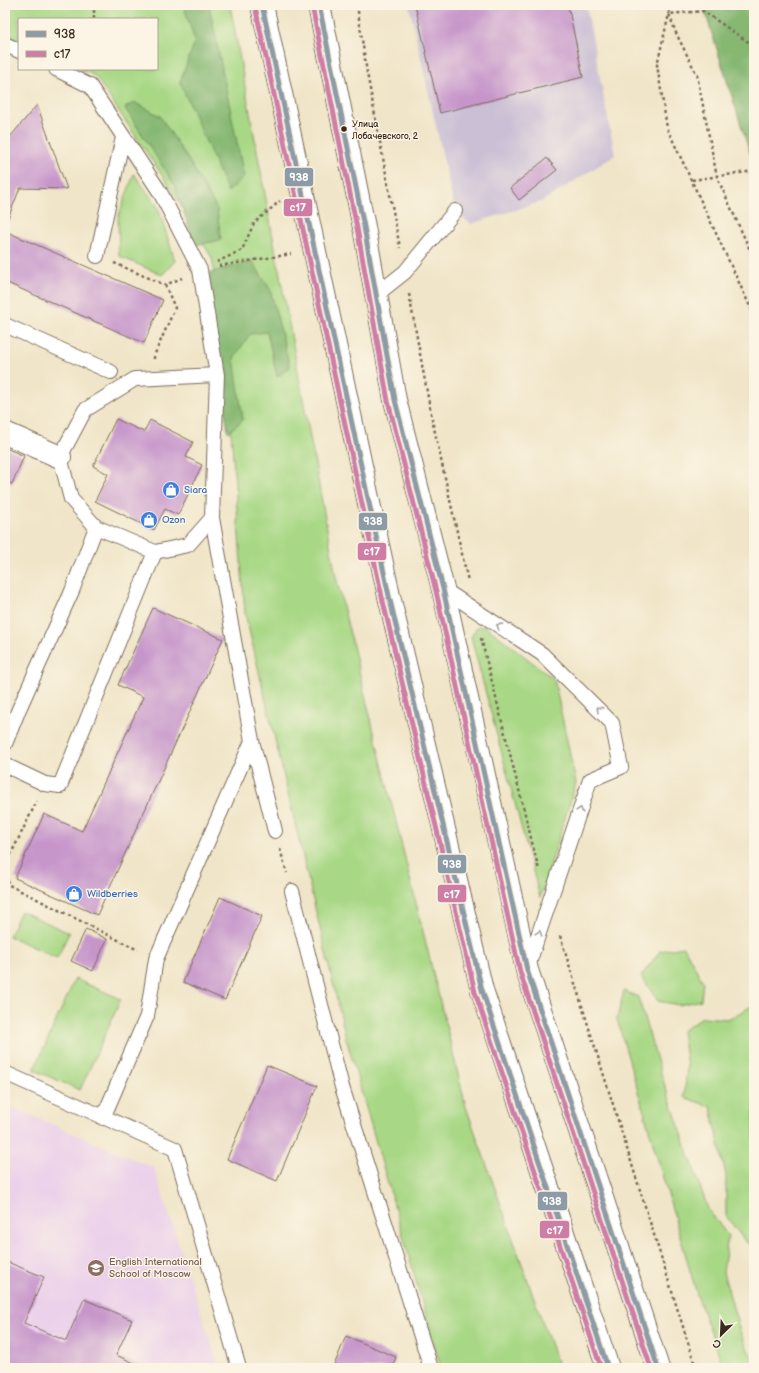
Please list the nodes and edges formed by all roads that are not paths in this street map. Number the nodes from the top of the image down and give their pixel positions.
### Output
1 (262, 5) edge
2 (319, 5) edge
3 (5, 44) edge
4 (18, 50) edge
5 (58, 70) edge
6 (123, 137) junction
7 (456, 211) dead end
8 (97, 256) road end
9 (376, 295) junction
10 (5, 325) edge
11 (111, 372) dead end
12 (217, 375) junction
13 (5, 433) edge
14 (60, 457) junction
15 (212, 518) junction
16 (96, 527) junction
17 (155, 552) junction
18 (442, 589) junction
19 (252, 741) junction
20 (5, 744) edge
21 (5, 765) edge
22 (275, 831) road end
23 (292, 891) road end
24 (527, 970) junction
25 (5, 1073) edge
26 (103, 1118) junction
27 (239, 1368) edge
28 (431, 1368) edge
29 (608, 1368) edge
30 (658, 1368) edge

1 - 29 main road
2 - 9 main road
3 - 4 lane
5 - 6 lane
6 - 8 lane
6 - 12 lane
7 - 9 lane
9 - 18 main road
10 - 11 lane
12 - 14 lane
12 - 15 lane
13 - 14 main road
14 - 16 lane
15 - 17 lane
15 - 19 lane
16 - 17 lane
16 - 20 lane
17 - 21 lane
18 - 24 main road
24 -> 18 lane
19 - 22 lane
19 - 26 lane
23 - 28 lane
24 - 30 main road
25 - 26 lane
26 - 27 lane

